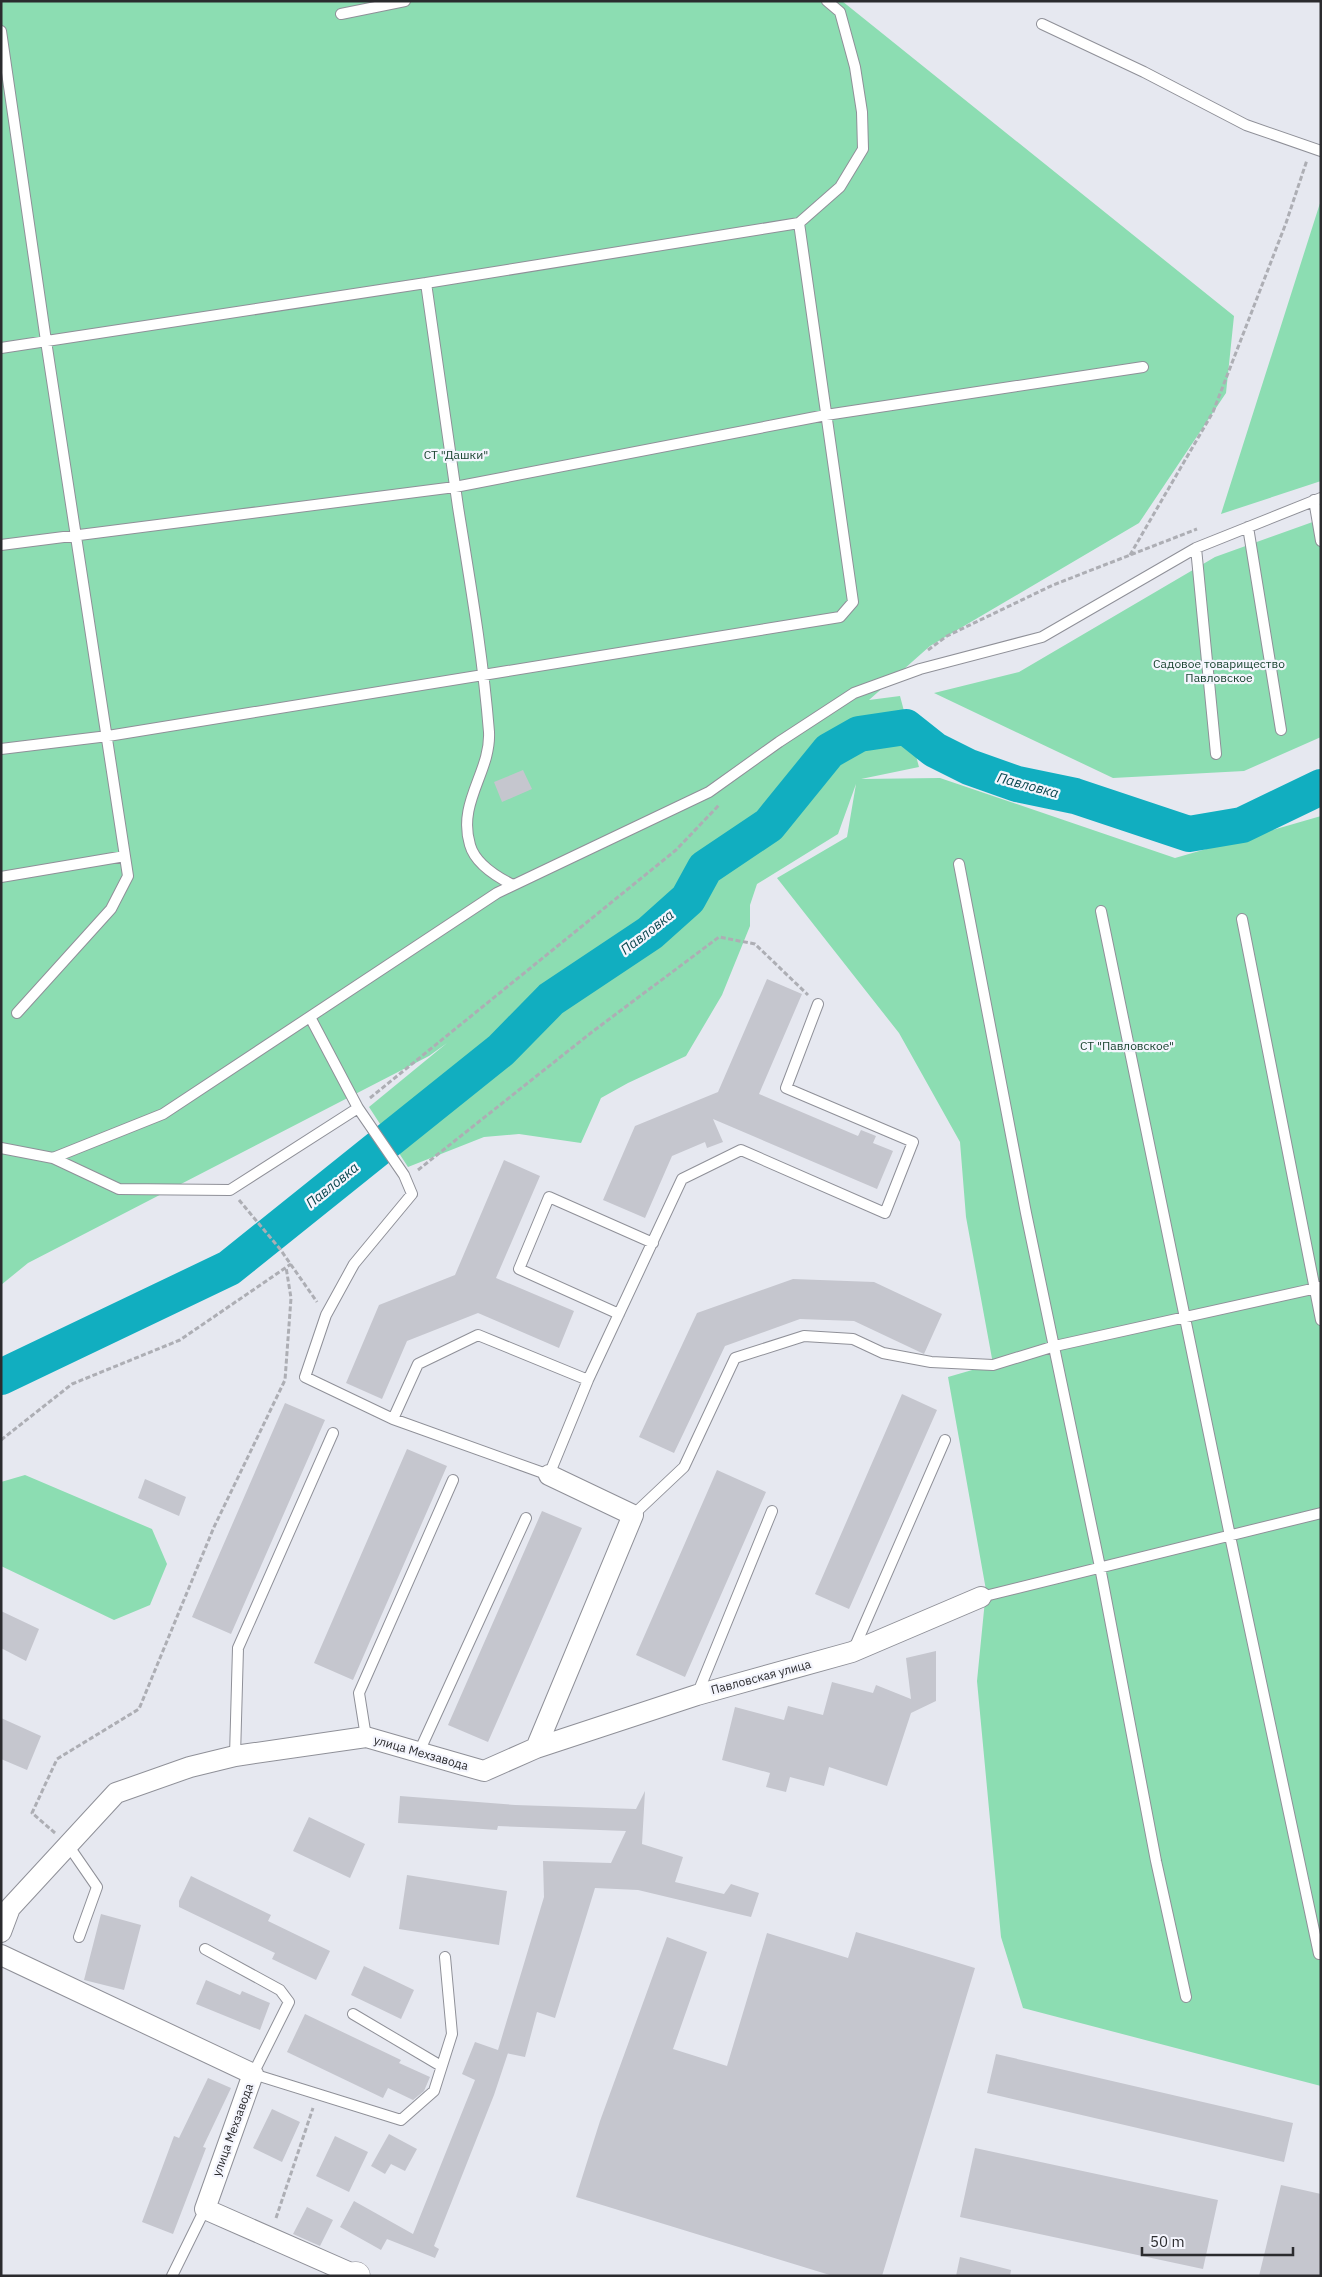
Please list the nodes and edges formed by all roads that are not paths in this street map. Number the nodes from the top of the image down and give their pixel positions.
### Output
1 (405, 1) edge
2 (826, 1) edge
3 (341, 14) dead end
4 (1042, 24) dead end
5 (1, 32) edge
6 (1316, 149) edge
7 (799, 223) junction
8 (426, 283) junction
9 (46, 341) junction
10 (1, 348) edge
11 (1143, 367) dead end
12 (826, 415) junction
13 (455, 487) junction
14 (1318, 499) edge
15 (1248, 527) junction
16 (75, 536) junction
17 (1321, 541) edge
18 (1, 545) edge
19 (1196, 548) junction
20 (484, 676) junction
21 (1281, 730) dead end
22 (108, 736) junction
23 (1, 749) edge
24 (1216, 754) dead end
25 (125, 856) junction
26 (959, 864) dead end
27 (1, 877) edge
28 (513, 885) junction
29 (1101, 911) dead end
30 (1242, 919) dead end
31 (818, 1004) road end
32 (17, 1013) dead end
33 (310, 1017) junction
34 (358, 1108) junction
35 (1, 1148) edge
36 (53, 1158) junction
37 (653, 1243) junction
38 (1318, 1288) edge
39 (619, 1314) junction
40 (1185, 1317) junction
41 (1321, 1320) edge
42 (1055, 1346) junction
43 (588, 1380) junction
44 (393, 1419) junction
45 (333, 1433) dead end
46 (945, 1440) dead end
47 (549, 1475) junction
48 (453, 1480) dead end
49 (772, 1511) dead end
50 (1321, 1514) edge
51 (632, 1516) junction
52 (526, 1518) dead end
53 (1230, 1536) junction
54 (1100, 1567) junction
55 (981, 1597) joint
56 (852, 1652) junction
57 (697, 1694) junction
58 (366, 1737) junction
59 (536, 1748) junction
60 (419, 1752) junction
61 (235, 1756) junction
62 (68, 1845) junction
63 (1, 1932) edge
64 (79, 1937) dead end
65 (205, 1949) dead end
66 (1320, 1954) dead end
67 (1, 1956) edge
68 (445, 1957) dead end
69 (1186, 1997) dead end
70 (353, 2014) dead end
71 (442, 2066) junction
72 (254, 2074) junction
73 (205, 2208) junction
74 (172, 2276) edge
75 (355, 2276) edge

1 - 3 lane
2 - 7 lane
4 - 6 lane
5 - 9 lane
7 - 8 lane
7 - 12 lane
8 - 9 lane
8 - 13 lane
9 - 10 lane
9 - 16 lane
11 - 12 lane
12 - 13 lane
12 - 20 lane
13 - 16 lane
13 - 20 lane
14 - 15 lane
14 - 17 lane
15 - 19 lane
15 - 21 lane
16 - 18 lane
16 - 22 lane
19 - 24 lane
19 - 28 lane
20 - 22 lane
20 - 28 lane
22 - 23 lane
22 - 25 lane
25 - 27 lane
25 - 32 lane
26 - 42 lane
28 - 33 lane
29 - 40 lane
30 - 38 lane
31 - 37 lane
33 - 34 lane
33 - 36 lane
34 - 36 lane
34 - 44 lane
35 - 36 lane
37 - 39 lane
37 - 39 lane
38 - 40 lane
38 - 41 lane
39 - 43 lane
40 - 42 lane
40 - 53 lane
42 - 51 lane
42 - 54 lane
43 - 44 lane
43 - 47 lane
44 - 47 lane
45 - 61 lane
46 - 56 lane
47 - 51 street
48 - 58 lane
49 - 57 lane
50 - 53 lane
51 - 59 street
52 - 60 lane
53 - 54 lane
53 - 66 lane
54 - 55 lane
54 - 69 lane
55 - 56 street, Павловская улица
56 - 57 street, Павловская улица
57 - 59 street, Павловская улица
58 - 60 street, улица Мехзавода
58 - 61 street, улица Мехзавода
59 - 60 street, улица Мехзавода
61 - 62 street, улица Мехзавода
62 - 63 street, улица Мехзавода
62 - 64 lane
65 - 72 lane
67 - 72 street, улица Мехзавода
68 - 71 lane
70 - 71 lane
71 - 72 lane
72 - 73 street, улица Мехзавода
73 - 74 lane
73 - 75 street

